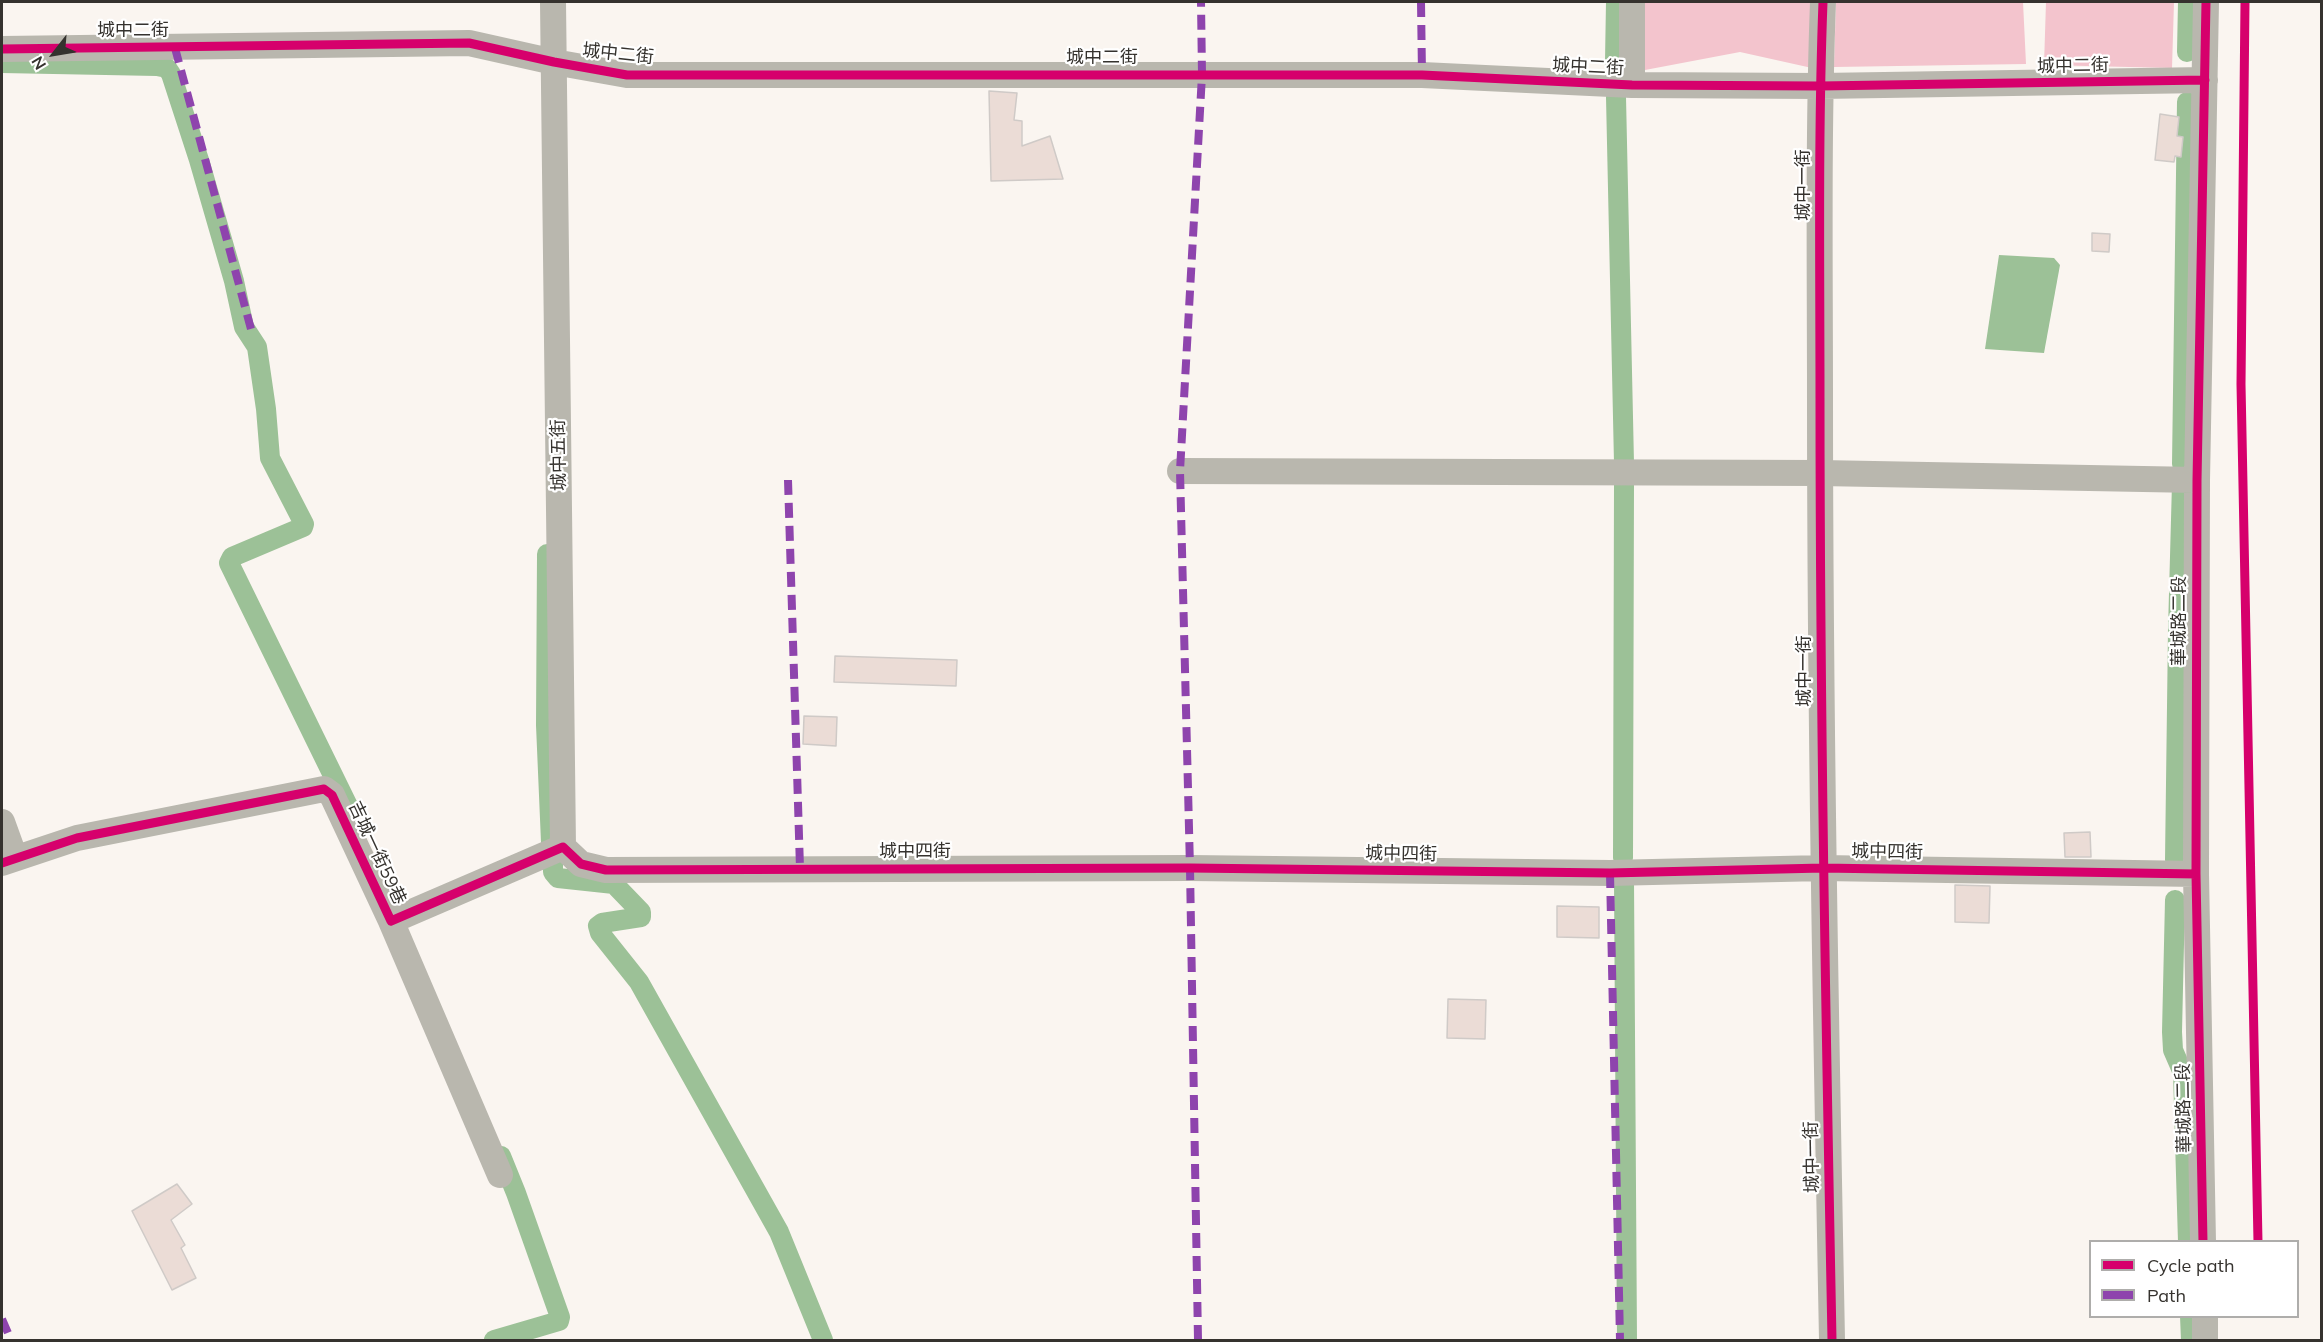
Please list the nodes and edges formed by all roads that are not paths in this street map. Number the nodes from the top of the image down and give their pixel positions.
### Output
1 (553, 2) edge
2 (1632, 2) edge
3 (1823, 2) edge
4 (2206, 2) edge
5 (2, 49) edge
6 (554, 62) junction
7 (2205, 80) junction
8 (1632, 85) junction
9 (1820, 86) junction
10 (1180, 471) dead end
11 (1820, 473) junction
12 (2197, 480) junction
13 (2, 822) edge
14 (563, 847) junction
15 (8, 860) edge
16 (1823, 868) junction
17 (2196, 874) junction
18 (391, 921) junction
19 (500, 1175) dead end
20 (2203, 1240) edge
21 (2205, 1318) edge
22 (1832, 1341) edge
23 (2205, 1341) edge

1 - 6 street, 城中五街
2 - 8 street
3 - 9 street, 城中一街
4 - 7 street, 華城路二段
5 - 6 street, 城中二街
6 - 8 street, 城中二街
6 - 14 street, 城中五街
7 - 9 street, 城中二街
7 - 12 street, 華城路二段
8 - 9 street, 城中二街
9 - 11 street, 城中一街
10 - 11 street
11 - 12 street
11 - 16 street, 城中一街
12 - 17 street, 華城路二段
13 - 15 street
14 - 16 street, 城中四街
14 - 18 street, 吉城一街59巷
15 - 18 street, 吉城一街59巷
16 - 17 street, 城中四街
16 - 22 street, 城中一街
17 - 20 street, 華城路二段
18 - 19 street
21 - 23 street

